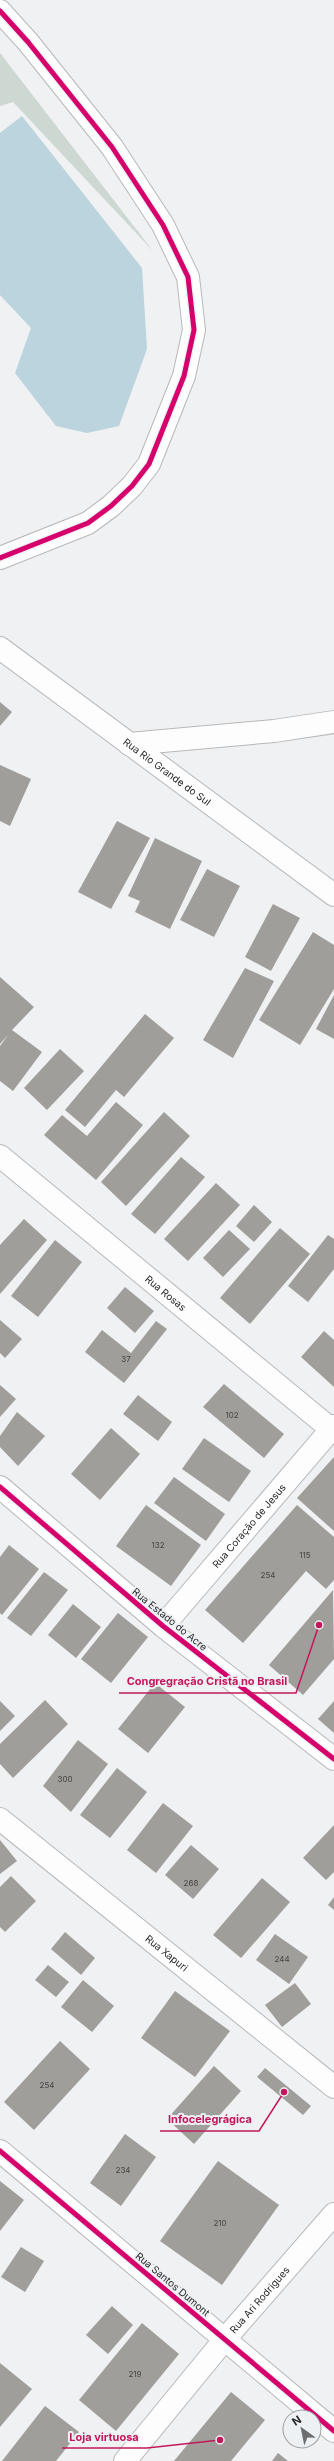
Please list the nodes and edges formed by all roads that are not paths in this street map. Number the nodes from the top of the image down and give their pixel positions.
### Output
1 (0, 11) edge
2 (0, 558) edge
3 (0, 648) edge
4 (334, 722) edge
5 (129, 744) junction
6 (334, 895) edge
7 (0, 1156) edge
8 (333, 1428) edge
9 (0, 1487) edge
10 (163, 1626) junction
11 (334, 1759) edge
12 (0, 1819) edge
13 (334, 2087) edge
14 (0, 2151) edge
15 (334, 2214) edge
16 (225, 2339) junction
17 (334, 2431) edge
18 (125, 2461) edge

1 - 2 street
3 - 5 street, Rua Rio Grande do Sul
4 - 5 street
5 - 6 street, Rua Rio Grande do Sul
7 - 8 street, Rua Rosas
8 - 10 street, Rua Coração de Jesus
9 - 10 street, Rua Estado do Acre
10 - 11 street, Rua Estado do Acre
12 - 13 street, Rua Xapuri
14 - 16 street, Rua Santos Dumont
15 - 16 street, Rua Ari Rodrigues
16 - 17 street, Rua Santos Dumont
16 - 18 street, Rua Ari Rodrigues

